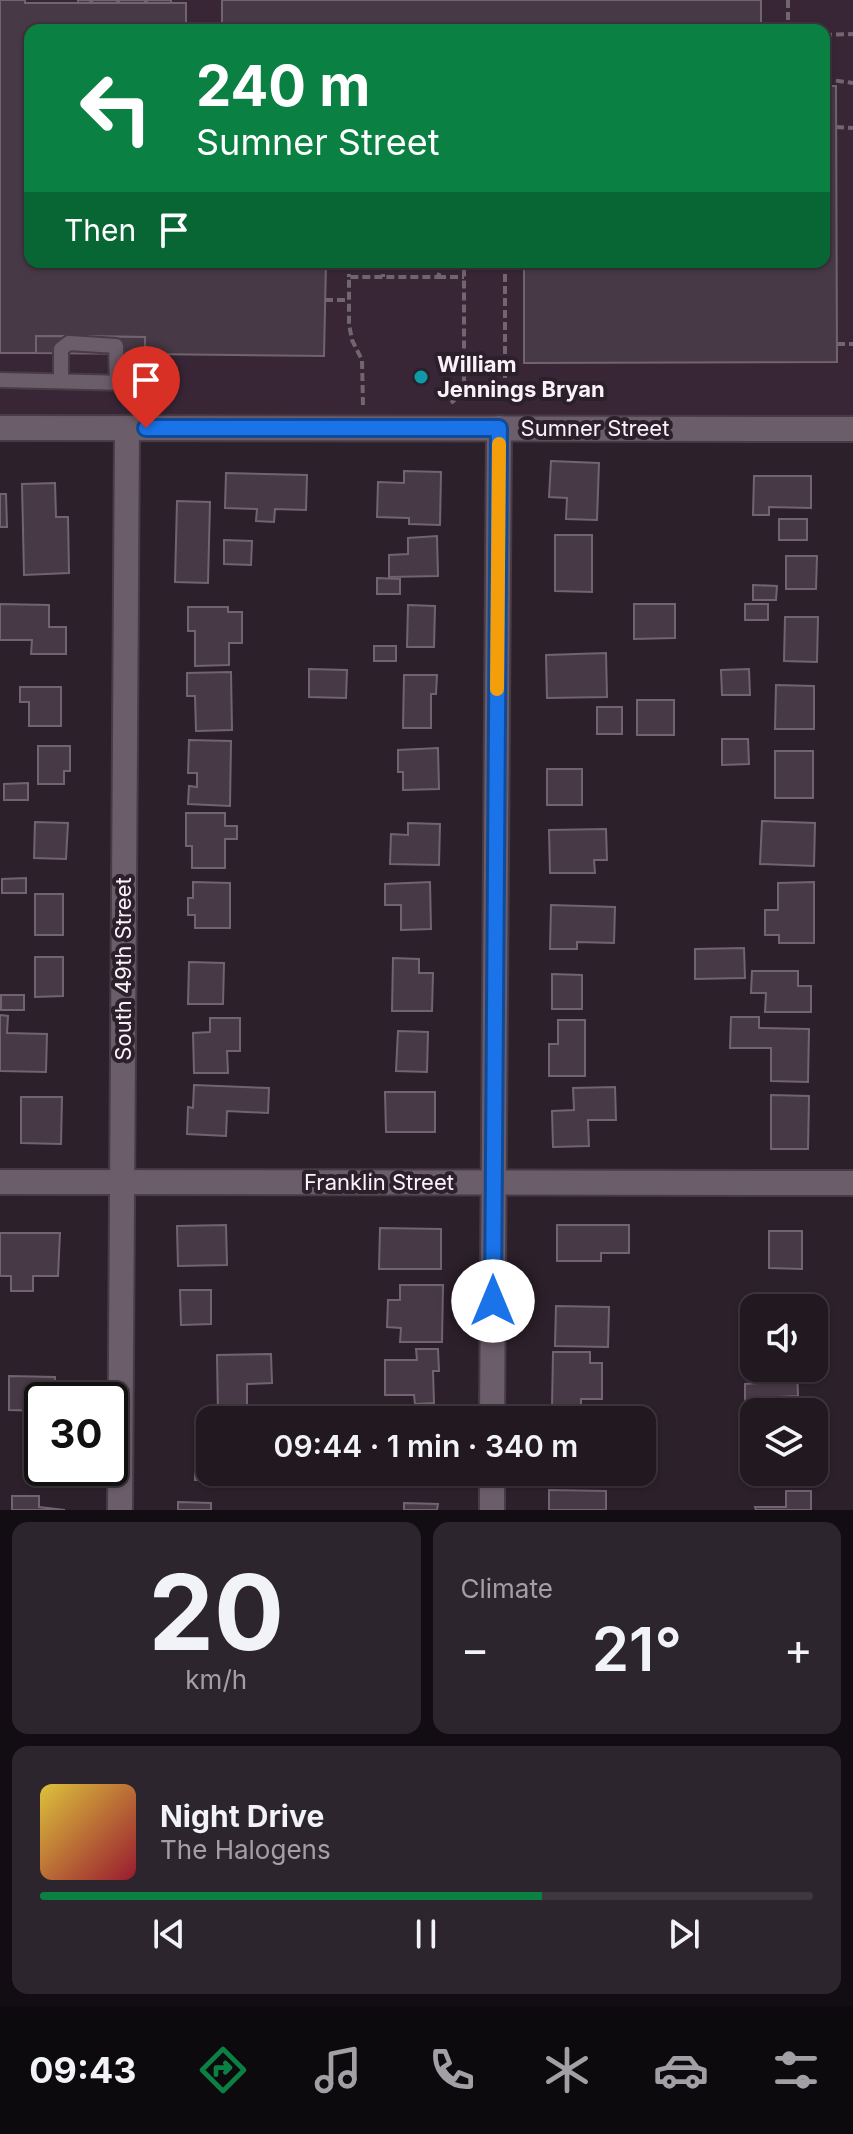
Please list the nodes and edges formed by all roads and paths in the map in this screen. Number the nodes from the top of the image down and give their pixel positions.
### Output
1 (788, 0) edge
2 (788, 24) edge
3 (853, 34) edge
4 (830, 35) edge
5 (830, 80) edge
6 (853, 83) edge
7 (836, 127) dead end
8 (853, 128) edge
9 (348, 268) edge
10 (383, 268) edge
11 (441, 268) edge
12 (464, 268) edge
13 (505, 268) edge
14 (349, 277) junction
15 (383, 277) junction
16 (438, 277) junction
17 (464, 277) junction
18 (325, 300) dead end
19 (349, 300) junction
20 (837, 344) dead end
21 (853, 344) edge
22 (0, 380) edge
23 (61, 381) junction
24 (117, 381) junction
25 (363, 405) dead end
26 (449, 405) dead end
27 (514, 405) dead end
28 (0, 428) edge
29 (136, 428) junction
30 (499, 428) junction
31 (853, 429) edge
32 (0, 1182) edge
33 (122, 1182) junction
34 (494, 1182) junction
35 (853, 1183) edge
36 (492, 1406) edge
37 (492, 1486) edge
38 (120, 1510) edge
39 (492, 1510) edge

1 - 2 path
3 - 4 path
5 - 6 path
7 - 8 path
9 - 14 path
10 - 15 path
11 - 16 path
12 - 17 path
13 - 27 path
14 - 15 path
14 - 19 path
15 - 16 path
16 - 17 path
17 - 26 path
18 - 19 path
19 - 25 path
20 - 21 path
22 - 23 lane
23 - 24 lane
23 - 24 lane
24 - 29 lane
28 - 29 street, Sumner Street
29 - 30 street, Sumner Street
29 - 33 street, South 49th Street
30 - 31 street, Sumner Street
30 - 34 street
32 - 33 street, Franklin Street
33 - 34 street, Franklin Street
33 - 38 street, South 49th Street
34 - 35 street, Franklin Street
34 - 36 street
37 - 39 street

